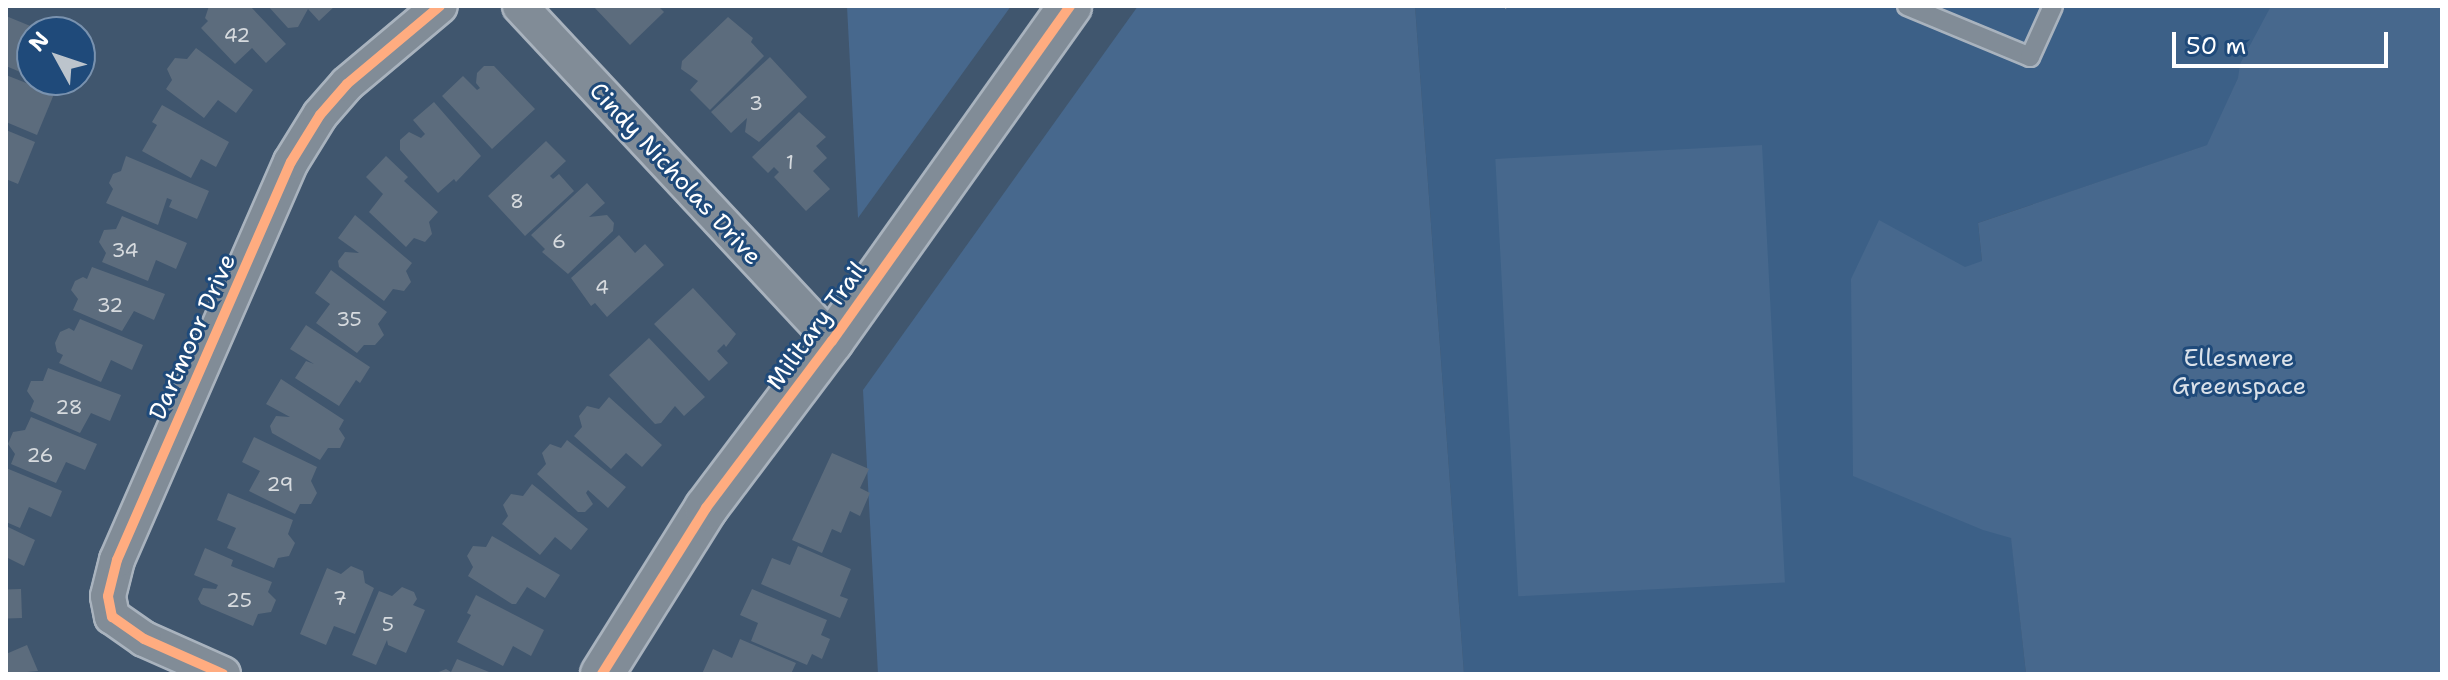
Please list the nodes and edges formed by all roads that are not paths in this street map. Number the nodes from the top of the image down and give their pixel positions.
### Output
1 (440, 6) edge
2 (520, 6) edge
3 (1070, 6) edge
4 (1907, 6) edge
5 (2053, 6) edge
6 (832, 341) junction
7 (223, 674) edge
8 (602, 674) edge

1 - 7 street, Dartmoor Drive
2 - 6 street, Cindy Nicholas Drive
3 - 6 street, Military Trail
4 - 5 lane
6 - 8 street, Military Trail

